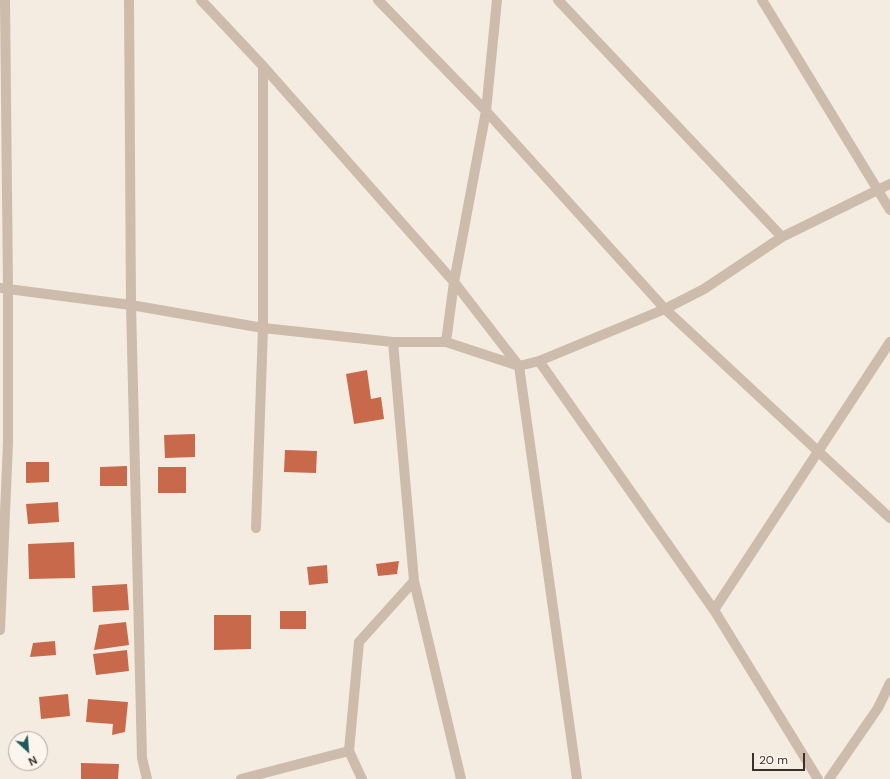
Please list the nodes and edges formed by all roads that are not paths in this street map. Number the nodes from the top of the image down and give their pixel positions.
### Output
1 (5, 0) edge
2 (129, 0) edge
3 (201, 0) edge
4 (378, 0) edge
5 (497, 0) edge
6 (558, 0) edge
7 (762, 0) edge
8 (264, 66) junction
9 (486, 110) junction
10 (890, 184) edge
11 (878, 191) junction
12 (890, 210) edge
13 (782, 237) junction
14 (454, 282) junction
15 (4, 288) edge
16 (131, 305) junction
17 (665, 309) junction
18 (263, 328) junction
19 (393, 342) junction
20 (446, 342) junction
21 (890, 342) edge
22 (539, 361) junction
23 (519, 366) junction
24 (818, 452) junction
25 (890, 518) edge
26 (256, 528) dead end
27 (414, 581) junction
28 (714, 610) junction
29 (0, 630) edge
30 (890, 683) edge
31 (349, 752) junction
32 (147, 779) edge
33 (242, 779) edge
34 (362, 779) edge
35 (461, 779) edge
36 (577, 779) edge
37 (818, 779) edge
38 (829, 779) edge

1 - 15 street
2 - 16 street
3 - 8 street
4 - 9 street
5 - 9 street
6 - 13 street
7 - 11 street
8 - 14 street
8 - 18 street
9 - 14 street
9 - 17 street
10 - 11 street
11 - 12 street
11 - 13 street
13 - 17 street
14 - 20 street
14 - 23 street
15 - 16 street
15 - 29 street
16 - 18 street
16 - 32 street
17 - 22 street
17 - 24 street
18 - 19 street
18 - 26 street
19 - 20 street
19 - 27 street
20 - 23 street
21 - 24 street
22 - 23 street
22 - 28 street
23 - 36 street
24 - 25 street
24 - 28 street
27 - 31 street
27 - 35 street
28 - 37 street
30 - 38 street
31 - 33 street
31 - 34 street

